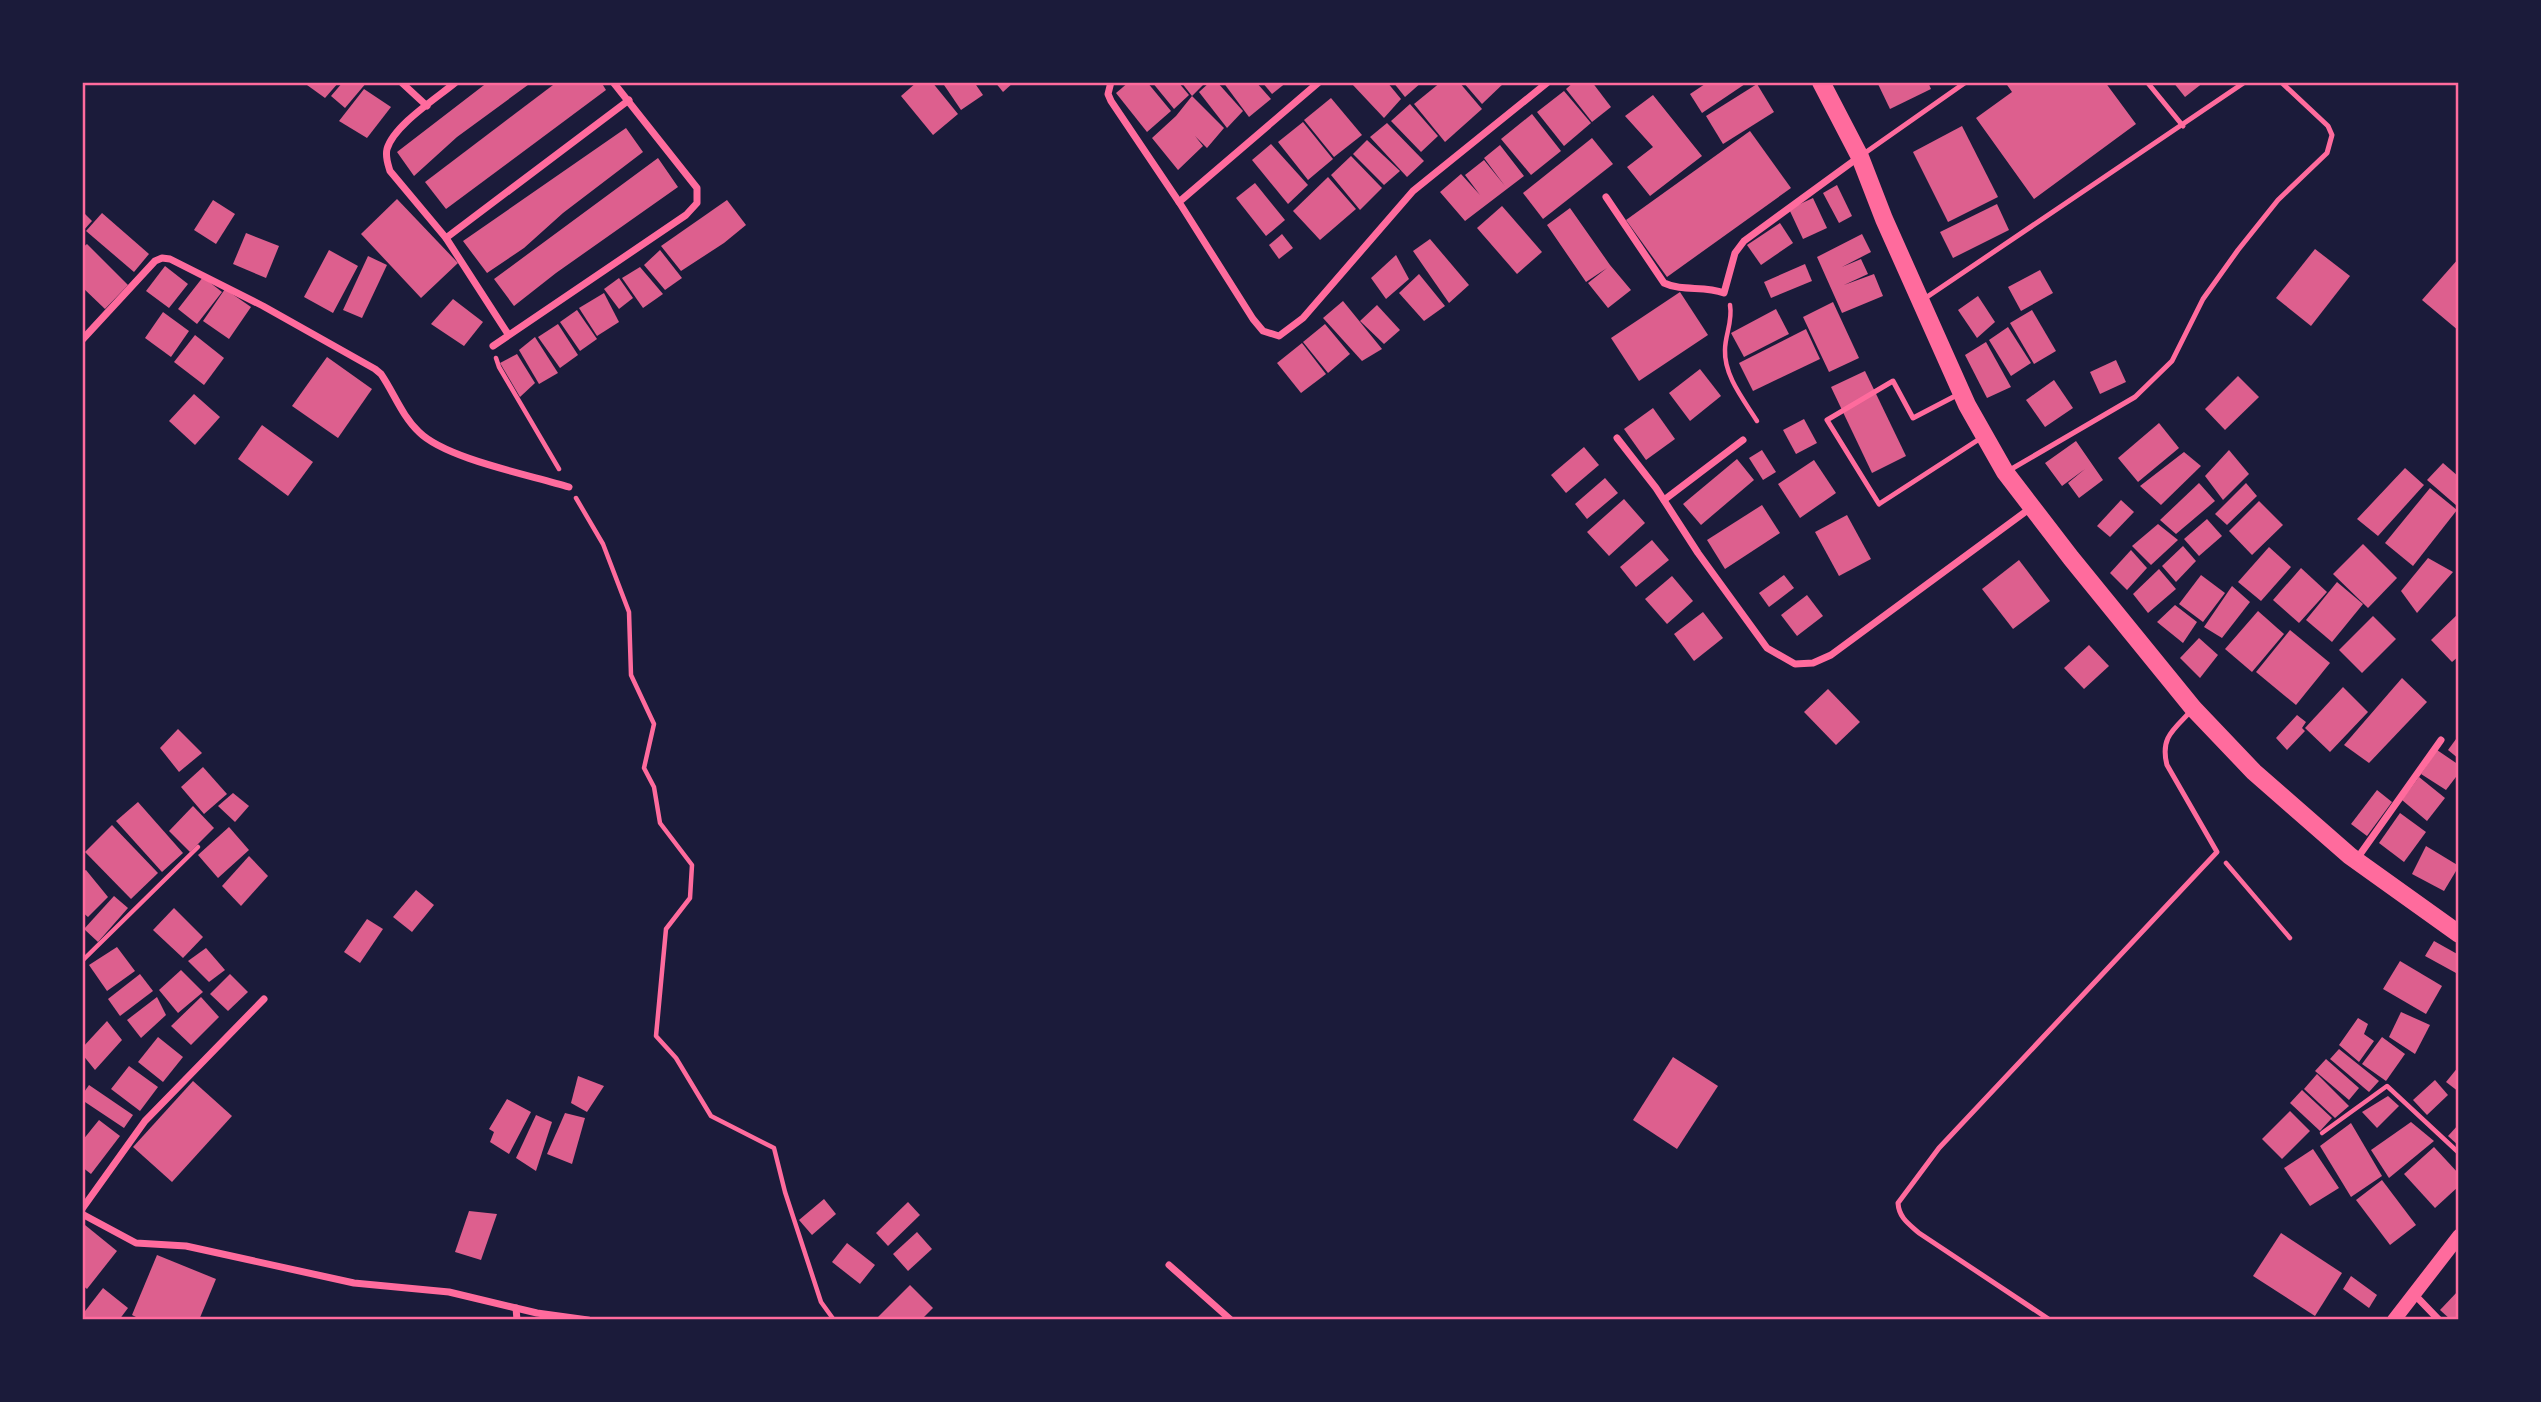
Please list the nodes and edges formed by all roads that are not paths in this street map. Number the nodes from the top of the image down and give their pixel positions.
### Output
1 (401, 82) edge
2 (456, 82) edge
3 (613, 82) edge
4 (1111, 82) edge
5 (1319, 82) edge
6 (1548, 82) edge
7 (1821, 82) edge
8 (1966, 82) edge
9 (2147, 82) edge
10 (2245, 82) edge
11 (2281, 82) edge
12 (629, 100) junction
13 (427, 106) junction
14 (2183, 126) junction
15 (1860, 157) junction
16 (1606, 197) dead end
17 (1179, 202) junction
18 (446, 238) junction
19 (1922, 301) junction
20 (508, 334) junction
21 (82, 340) edge
22 (493, 346) road end
23 (1961, 393) junction
24 (1983, 436) junction
25 (1617, 438) dead end
26 (1743, 440) dead end
27 (2005, 472) junction
28 (569, 486) road end
29 (1664, 500) junction
30 (2032, 507) junction
31 (2193, 708) junction
32 (2441, 740) dead end
33 (2356, 861) junction
34 (2459, 934) edge
35 (264, 999) dead end
36 (83, 1215) edge
37 (2459, 1236) edge
38 (1169, 1265) dead end
39 (2413, 1293) junction
40 (516, 1308) junction
41 (517, 1320) edge
42 (588, 1320) edge
43 (1231, 1320) edge
44 (2050, 1320) edge
45 (2394, 1320) edge
46 (2439, 1320) edge

1 - 13 street
2 - 13 street
3 - 12 street
4 - 17 street
5 - 17 street
6 - 17 street
7 - 15 main road
8 - 15 lane
9 - 14 lane
10 - 14 lane
11 - 27 lane
12 - 18 street
12 - 20 street
13 - 18 street
14 - 19 lane
15 - 16 street
15 - 19 main road
18 - 20 street
19 - 23 main road
20 - 22 street
21 - 28 street
23 - 24 main road
23 - 24 lane
24 - 27 main road
25 - 29 street
26 - 29 street
27 - 30 main road
29 - 30 street
30 - 31 main road
31 - 33 main road
31 - 44 lane
32 - 33 street
33 - 34 main road
35 - 36 street
36 - 40 street
37 - 39 main road
38 - 43 street
39 - 45 main road
39 - 46 street
40 - 41 street
40 - 42 street

